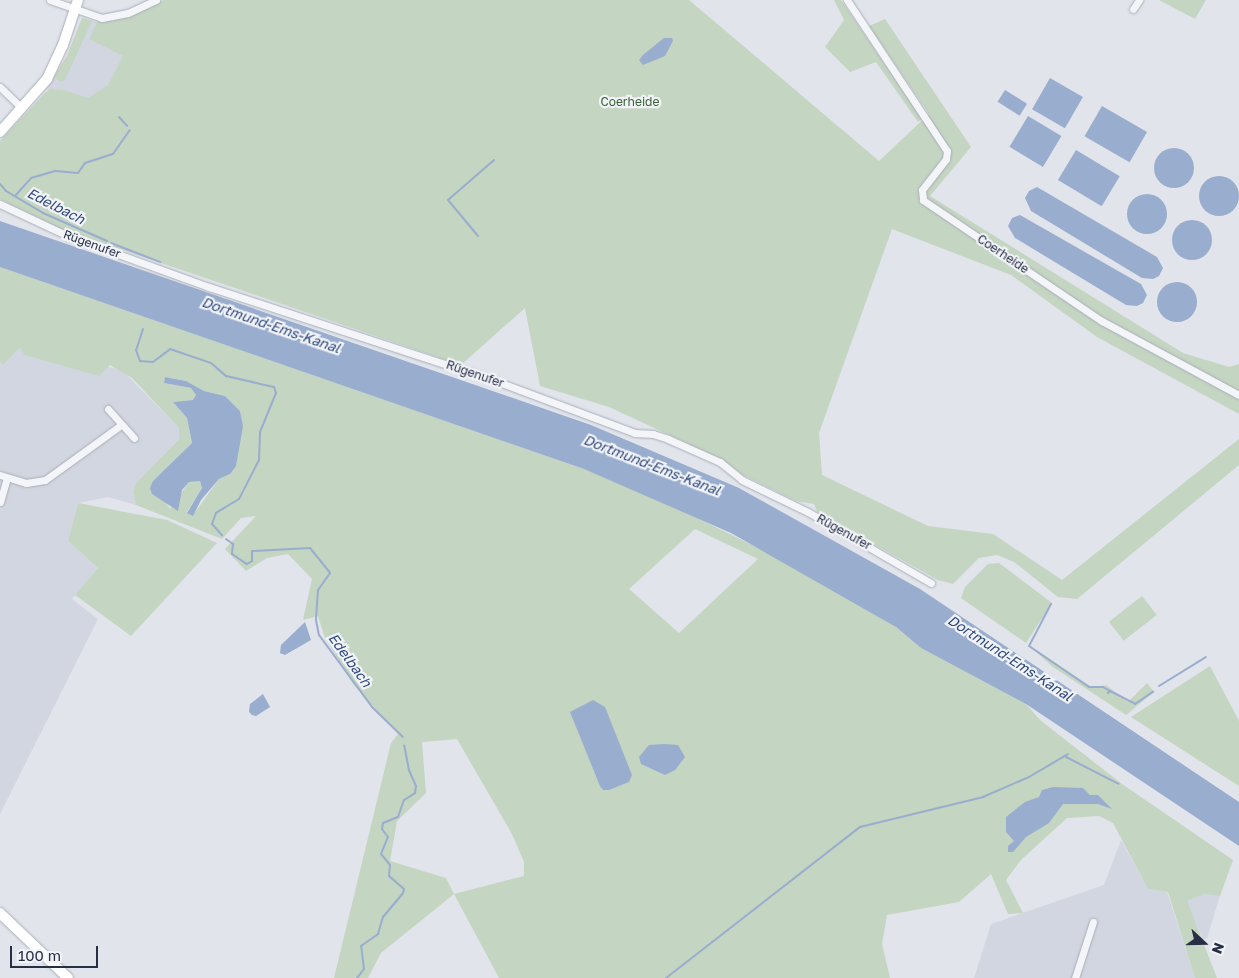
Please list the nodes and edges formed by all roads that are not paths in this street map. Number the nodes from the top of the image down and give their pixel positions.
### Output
1 (50, 0) edge
2 (156, 0) edge
3 (847, 0) edge
4 (1139, 0) edge
5 (76, 5) edge
6 (1134, 9) dead end
7 (0, 87) edge
8 (22, 108) junction
9 (0, 132) edge
10 (0, 204) edge
11 (1239, 395) edge
12 (108, 408) dead end
13 (122, 425) junction
14 (134, 438) dead end
15 (4, 476) edge
16 (0, 502) edge
17 (931, 583) dead end
18 (0, 913) edge
19 (1093, 922) dead end
20 (68, 978) edge
21 (1075, 978) edge

1 - 5 street
2 - 5 street
3 - 11 street, Coerheide
4 - 6 street
5 - 8 street
7 - 8 street
8 - 9 street
10 - 17 street, Rügenufer
12 - 13 street
13 - 14 street
13 - 15 street
15 - 16 street
18 - 20 street
19 - 21 street

